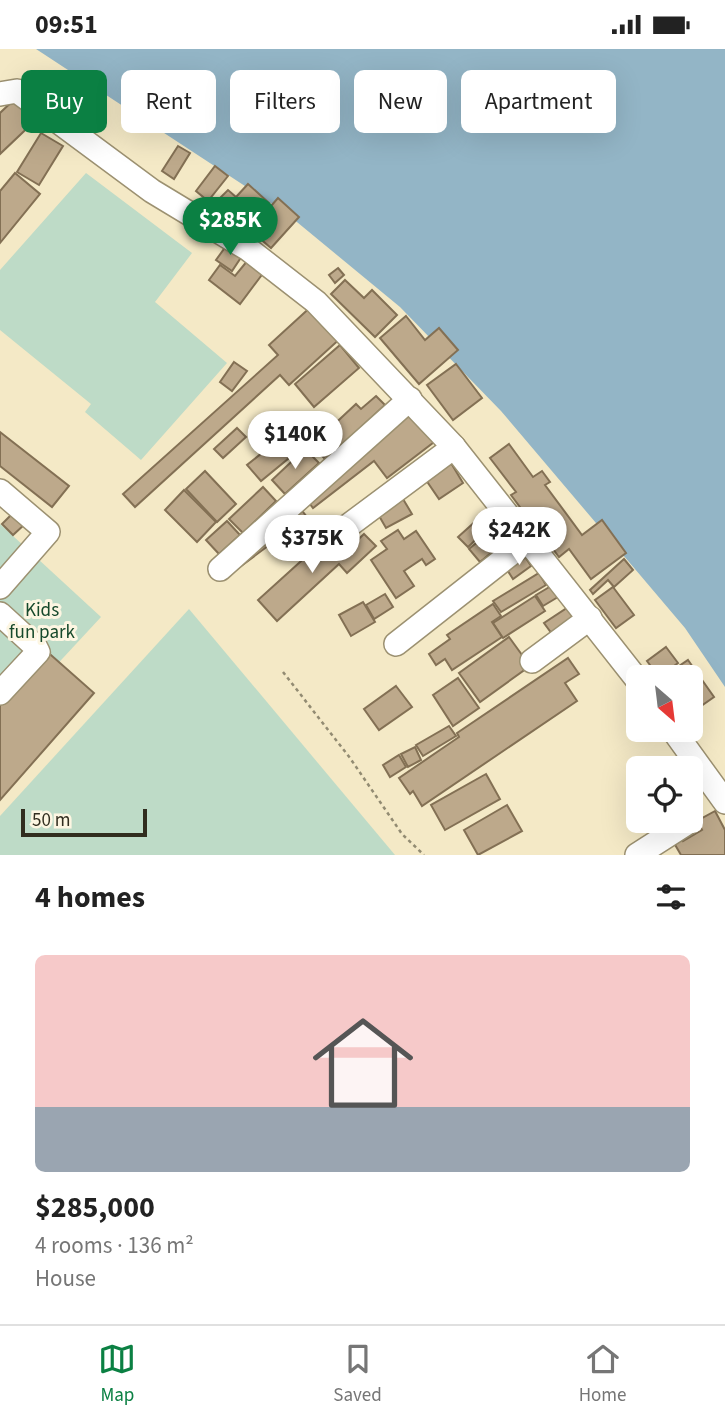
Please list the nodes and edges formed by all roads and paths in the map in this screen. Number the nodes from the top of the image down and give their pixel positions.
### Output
1 (0, 94) edge
2 (410, 399) junction
3 (454, 447) junction
4 (0, 491) edge
5 (527, 541) junction
6 (317, 549) dead end
7 (220, 569) dead end
8 (0, 587) edge
9 (0, 614) edge
10 (590, 618) junction
11 (396, 645) dead end
12 (533, 661) dead end
13 (627, 665) edge
14 (284, 672) dead end
15 (0, 693) edge
16 (682, 742) edge
17 (724, 801) edge
18 (703, 813) edge
19 (671, 833) edge
20 (424, 855) edge
21 (637, 855) edge

1 - 2 street
2 - 3 street
2 - 7 street
3 - 5 street
3 - 6 street
4 - 8 street
5 - 10 street
5 - 11 street
9 - 15 street
10 - 12 street
10 - 13 street
14 - 20 path
16 - 17 street
17 - 18 street
19 - 21 street

